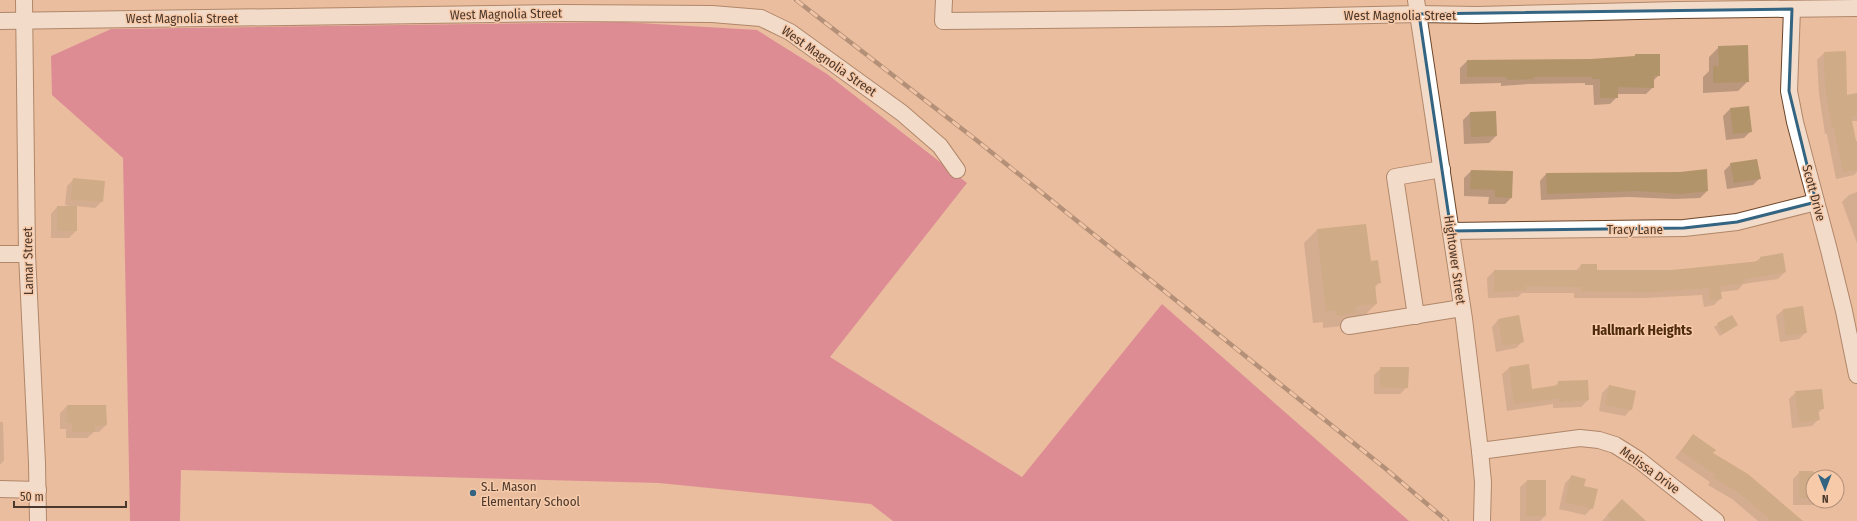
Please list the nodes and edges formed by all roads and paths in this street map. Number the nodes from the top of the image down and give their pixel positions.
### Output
1 (24, 0) edge
2 (944, 0) edge
3 (1417, 7) edge
4 (1857, 8) edge
5 (1792, 9) junction
6 (24, 20) junction
7 (0, 21) edge
8 (1442, 168) junction
9 (957, 170) dead end
10 (1816, 202) junction
11 (1451, 231) junction
12 (0, 254) edge
13 (27, 254) junction
14 (1462, 308) junction
15 (1416, 316) junction
16 (1349, 326) dead end
17 (1857, 375) edge
18 (1480, 451) junction
19 (0, 489) edge
20 (38, 490) junction
21 (38, 521) edge
22 (1482, 521) edge
23 (1716, 521) edge

1 - 6 street, Lamar Street
2 - 3 street, West Magnolia Street
3 - 5 street, West Magnolia Street
3 - 8 street, Hightower Street
4 - 5 street, West Magnolia Street
5 - 10 street, Scott Drive
6 - 7 street, West Magnolia Street
6 - 9 street, West Magnolia Street
6 - 13 street, Lamar Street
8 - 11 street, Hightower Street
8 - 15 street
10 - 11 street, Tracy Lane
10 - 17 street, Scott Drive
11 - 14 street, Hightower Street
12 - 13 street
13 - 20 street, Lamar Street
14 - 15 street
14 - 18 street, Hightower Street
15 - 16 street
18 - 22 street, Hightower Street
18 - 23 street, Melissa Drive
19 - 20 street
20 - 21 street, Lamar Street

